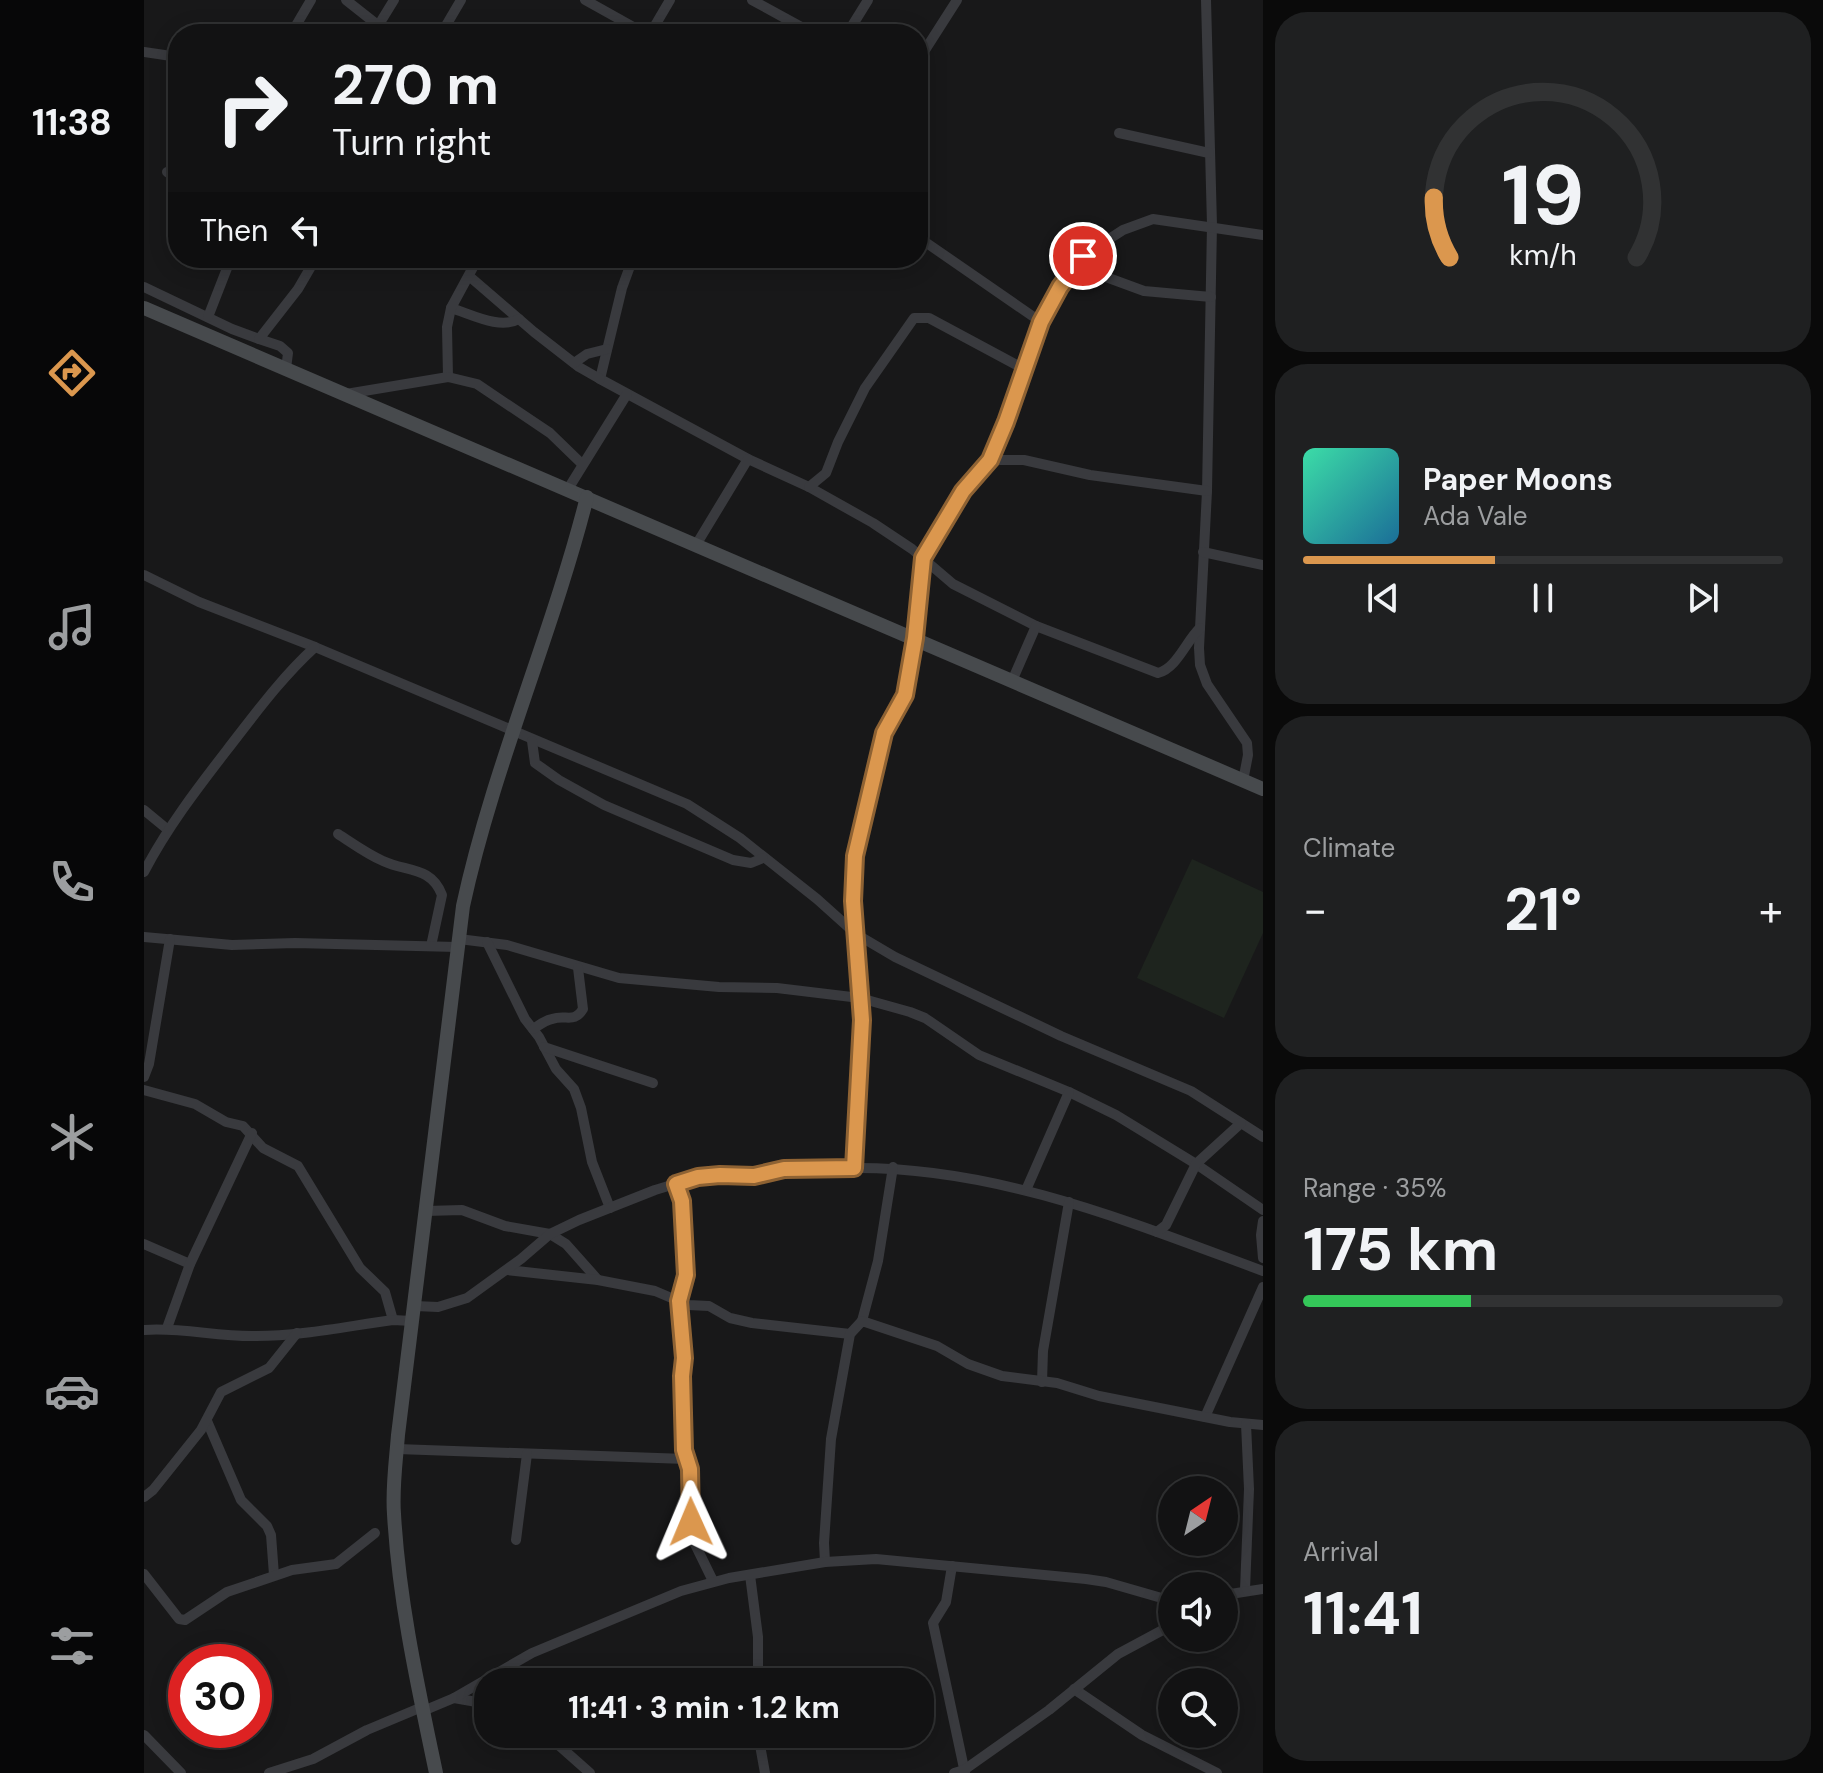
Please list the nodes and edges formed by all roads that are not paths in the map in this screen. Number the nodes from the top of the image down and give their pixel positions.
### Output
1 (311, 0) edge
2 (346, 0) edge
3 (394, 0) edge
4 (461, 0) edge
5 (585, 0) edge
6 (670, 0) edge
7 (752, 0) edge
8 (868, 0) edge
9 (957, 0) edge
10 (1206, 0) edge
11 (297, 24) edge
12 (376, 24) edge
13 (379, 24) edge
14 (447, 24) edge
15 (629, 24) edge
16 (654, 24) edge
17 (796, 24) edge
18 (853, 24) edge
19 (928, 45) edge
20 (144, 52) edge
21 (168, 56) edge
22 (1119, 133) dead end
23 (1209, 153) junction
24 (1212, 225) junction
25 (1263, 235) edge
26 (928, 244) edge
27 (227, 268) edge
28 (310, 268) edge
29 (473, 268) edge
30 (629, 268) edge
31 (1073, 269) junction
32 (469, 276) junction
33 (144, 287) edge
34 (1211, 297) junction
35 (144, 308) edge
36 (451, 308) junction
37 (208, 317) junction
38 (519, 319) junction
39 (1041, 322) junction
40 (259, 339) junction
41 (607, 349) junction
42 (574, 363) junction
43 (286, 369) junction
44 (1024, 369) junction
45 (448, 377) junction
46 (600, 379) junction
47 (346, 394) junction
48 (627, 394) junction
49 (748, 459) junction
50 (990, 460) junction
51 (582, 464) junction
52 (809, 487) junction
53 (568, 489) junction
54 (1207, 491) junction
55 (587, 497) junction
56 (696, 545) junction
57 (1203, 552) junction
58 (923, 558) junction
59 (1263, 565) edge
60 (144, 575) edge
61 (1036, 626) junction
62 (1200, 628) junction
63 (915, 638) junction
64 (315, 647) junction
65 (1012, 681) junction
66 (513, 733) junction
67 (532, 741) junction
68 (1243, 781) junction
69 (1263, 789) edge
70 (144, 810) edge
71 (167, 829) junction
72 (338, 834) dead end
73 (763, 858) junction
74 (144, 872) edge
75 (856, 934) junction
76 (144, 937) edge
77 (170, 939) junction
78 (487, 942) junction
79 (458, 943) junction
80 (431, 946) junction
81 (578, 968) junction
82 (860, 998) junction
83 (533, 1029) junction
84 (544, 1047) junction
85 (144, 1077) edge
86 (653, 1083) dead end
87 (144, 1090) edge
88 (1069, 1092) junction
89 (1241, 1123) junction
90 (252, 1133) junction
91 (1263, 1137) edge
92 (1196, 1164) junction
93 (893, 1167) junction
94 (854, 1168) junction
95 (676, 1184) junction
96 (1026, 1190) junction
97 (1069, 1202) junction
98 (610, 1208) junction
99 (1263, 1210) edge
100 (426, 1211) junction
101 (1263, 1225) edge
102 (1157, 1232) junction
103 (550, 1234) junction
104 (144, 1244) edge
105 (1263, 1258) edge
106 (190, 1264) junction
107 (507, 1270) junction
108 (1263, 1271) edge
109 (598, 1280) junction
110 (1263, 1287) edge
111 (679, 1301) junction
112 (414, 1313) junction
113 (393, 1320) junction
114 (862, 1321) junction
115 (167, 1328) junction
116 (144, 1330) edge
117 (297, 1333) junction
118 (850, 1334) junction
119 (1042, 1382) junction
120 (1205, 1417) junction
121 (207, 1421) junction
122 (1246, 1424) junction
123 (1263, 1425) edge
124 (397, 1449) junction
125 (527, 1454) junction
126 (686, 1459) junction
127 (144, 1497) edge
128 (375, 1533) dead end
129 (516, 1540) dead end
130 (825, 1562) junction
131 (952, 1566) junction
132 (144, 1574) edge
133 (274, 1575) junction
134 (750, 1575) junction
135 (713, 1581) junction
136 (1263, 1589) edge
137 (1245, 1590) junction
138 (1238, 1592) edge
139 (1158, 1597) edge
140 (1158, 1633) edge
141 (758, 1668) edge
142 (1074, 1689) junction
143 (454, 1698) junction
144 (474, 1702) edge
145 (423, 1709) junction
146 (144, 1735) edge
147 (562, 1748) edge
148 (761, 1748) edge
149 (961, 1772) edge
150 (181, 1773) edge
151 (269, 1773) edge
152 (436, 1773) edge
153 (590, 1773) edge
154 (765, 1773) edge
155 (1217, 1773) edge

1 - 11 street
2 - 12 street
3 - 13 street
4 - 14 street
5 - 15 street
6 - 16 street
7 - 17 street
8 - 18 street
9 - 19 street
10 - 23 street
20 - 21 street
22 - 23 street
23 - 24 street
24 - 25 street
24 - 31 street
24 - 34 street
26 - 39 street
27 - 37 street
28 - 40 street
29 - 32 street
30 - 41 street
31 - 34 street
31 - 39 street
32 - 36 street
32 - 38 street
33 - 37 street
34 - 54 street
35 - 43 street
36 - 38 street
36 - 45 street
37 - 40 street
38 - 42 street
39 - 44 street
40 - 43 street
41 - 42 street
41 - 46 street
42 - 46 street
43 - 47 street
44 - 50 street
44 - 52 street
45 - 47 street
45 - 51 street
46 - 48 street
47 - 53 street
48 - 49 street
48 - 51 street
49 - 52 street
49 - 56 street
50 - 54 street
50 - 58 street
51 - 53 street
52 - 58 street
53 - 55 street
54 - 57 street
55 - 56 street
55 - 66 street
56 - 63 street
57 - 59 street
57 - 62 street
58 - 61 street
58 - 63 street
60 - 64 street
61 - 62 street
61 - 65 street
62 - 68 street
63 - 65 street
63 - 75 street
64 - 66 street
64 - 71 street
65 - 68 street
66 - 67 street
66 - 79 street
67 - 73 street
67 - 73 street
68 - 69 street
70 - 71 street
71 - 74 street
72 - 80 street
73 - 75 street
75 - 82 street
75 - 89 street
76 - 77 street
77 - 80 street
77 - 85 street
78 - 79 street
78 - 81 street
78 - 83 street
79 - 80 street
79 - 100 street
81 - 82 street
81 - 83 street
82 - 88 street
82 - 94 street
83 - 84 street
84 - 86 street
84 - 98 street
87 - 90 street
88 - 92 street
88 - 96 street
89 - 91 street
89 - 92 street
90 - 106 street
90 - 113 street
92 - 99 street
92 - 102 street
93 - 94 street
93 - 96 street
93 - 114 street
94 - 95 street
95 - 98 street
95 - 111 street
96 - 97 street
97 - 102 street
97 - 119 street
98 - 103 street
100 - 103 street
100 - 112 street
101 - 105 street
102 - 108 street
103 - 107 street
103 - 109 street
104 - 106 street
106 - 115 street
107 - 109 street
107 - 112 street
109 - 111 street
110 - 120 street
111 - 118 street
111 - 126 street
112 - 113 street
112 - 124 street
113 - 117 street
114 - 118 street
114 - 119 street
115 - 116 street
115 - 117 street
117 - 121 street
118 - 130 street
119 - 120 street
120 - 122 street
121 - 127 street
121 - 133 street
122 - 123 street
122 - 137 street
124 - 125 street
124 - 145 street
125 - 126 street
125 - 129 street
126 - 135 street
128 - 133 street
130 - 131 street
130 - 134 street
131 - 139 street
131 - 149 street
132 - 133 street
134 - 135 street
134 - 141 street
135 - 143 street
136 - 137 street
137 - 138 street
140 - 142 street
142 - 149 street
142 - 155 street
143 - 144 street
143 - 145 street
145 - 151 street
145 - 152 street
146 - 150 street
147 - 153 street
148 - 154 street

